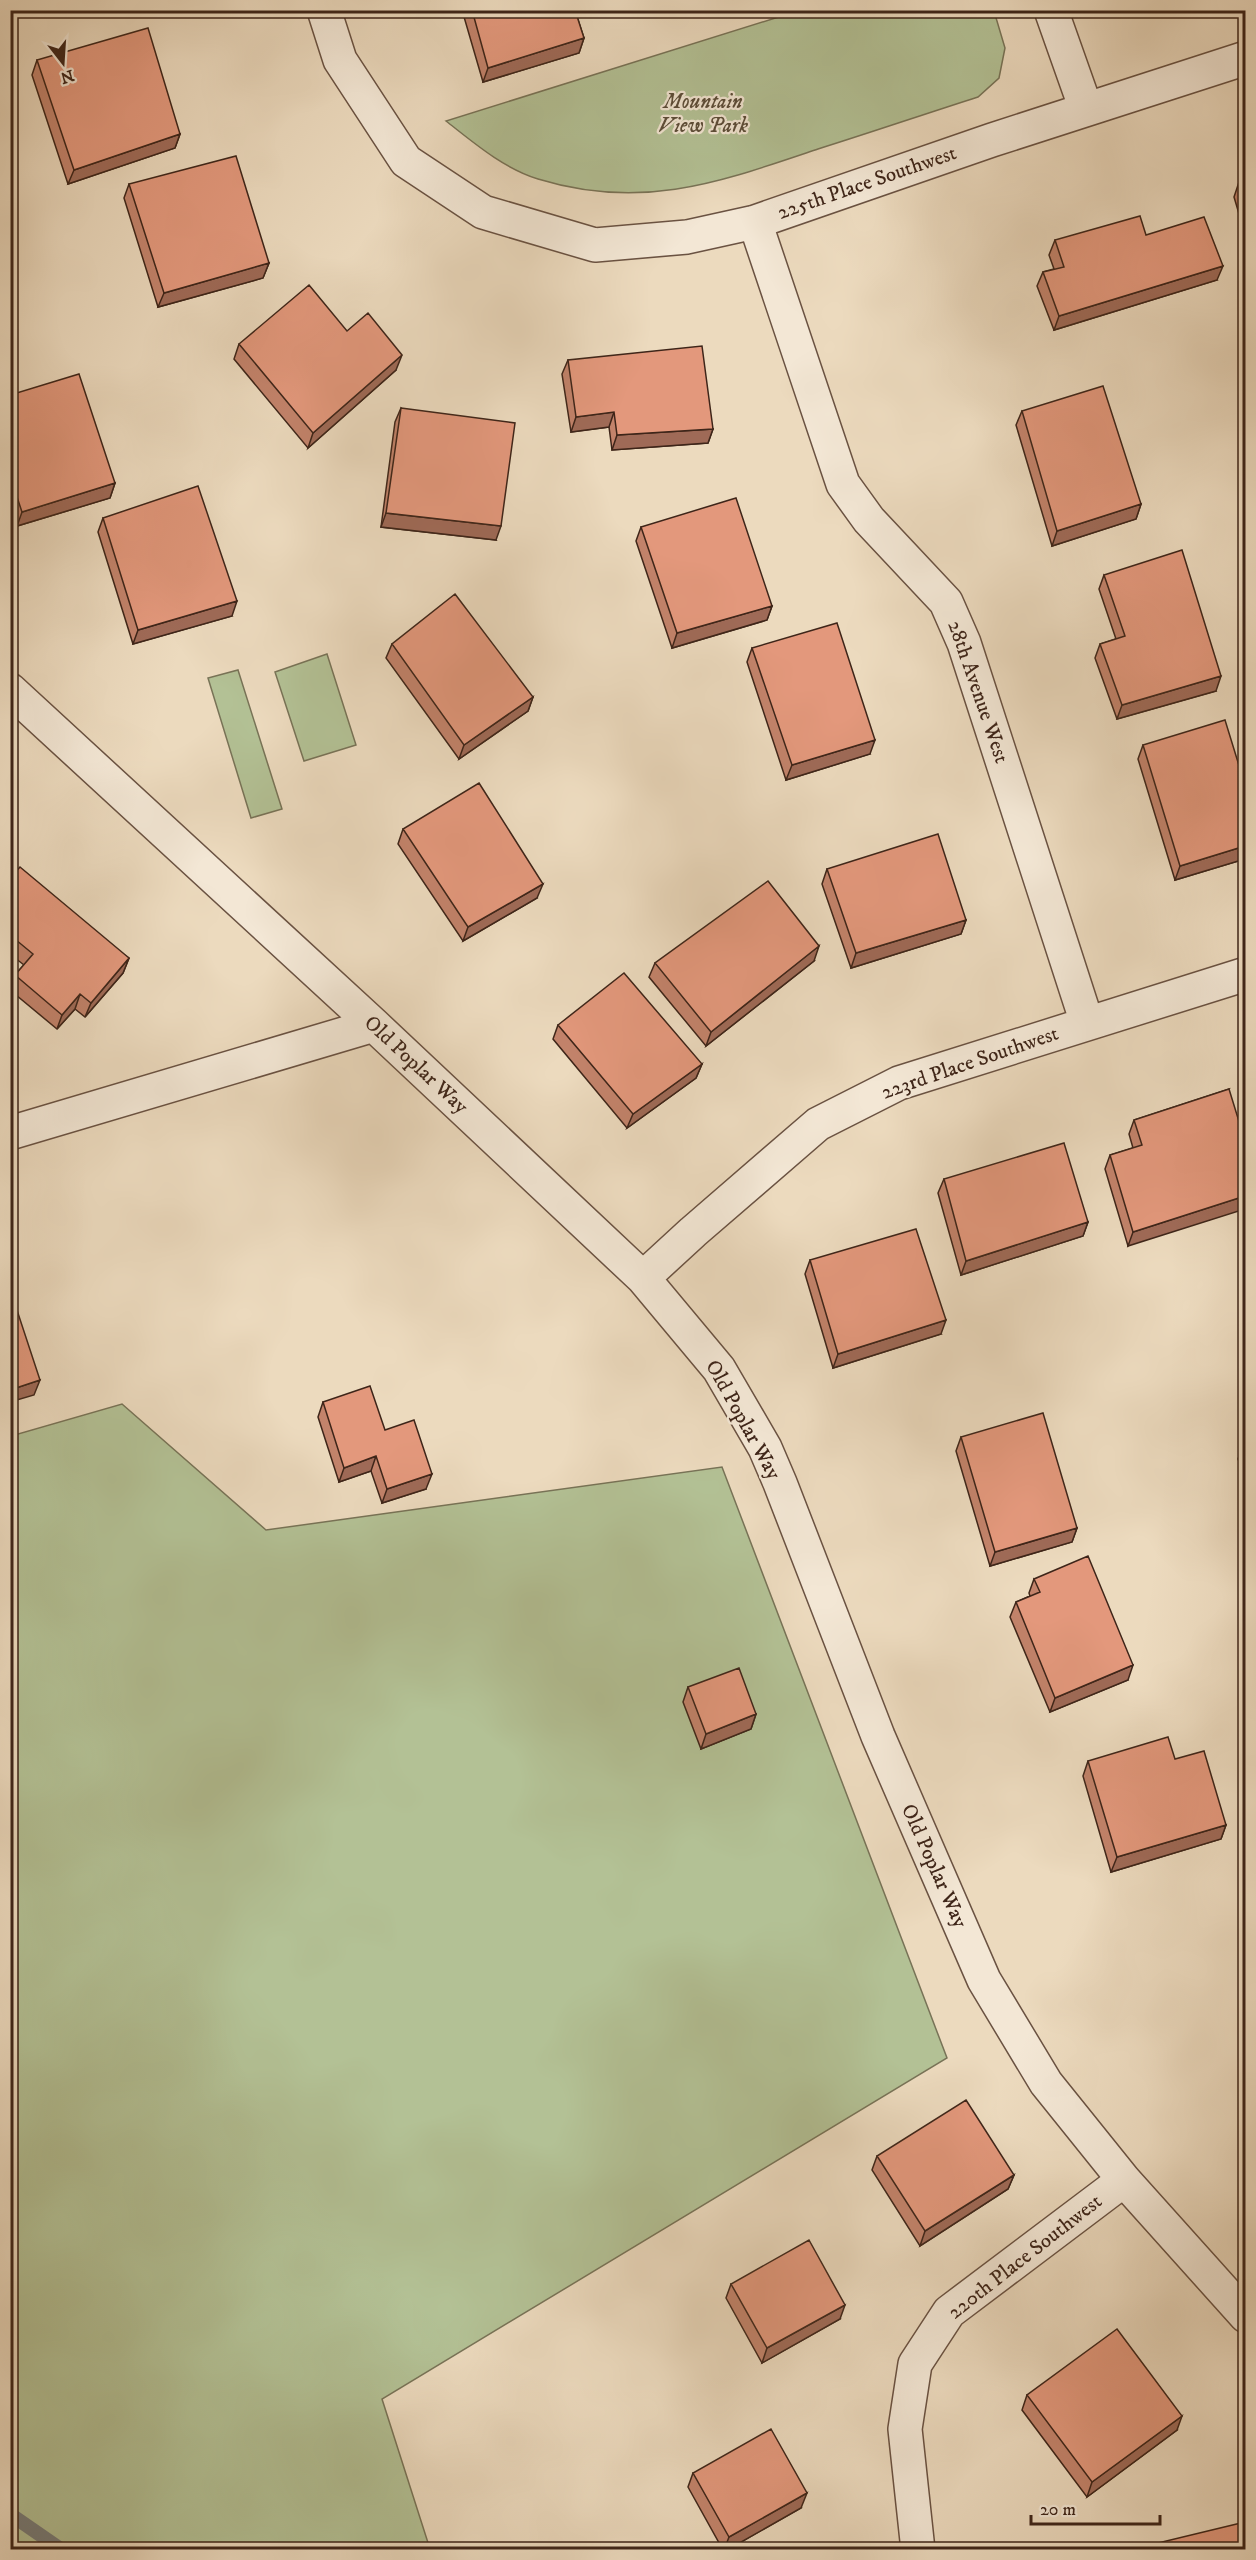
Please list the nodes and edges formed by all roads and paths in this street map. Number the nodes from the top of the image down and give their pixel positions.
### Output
1 (324, 10) edge
2 (1051, 10) edge
3 (1245, 58) edge
4 (1086, 109) junction
5 (755, 222) junction
6 (16, 706) edge
7 (1245, 974) edge
8 (1087, 1023) junction
9 (374, 1025) junction
10 (10, 1133) edge
11 (644, 1278) junction
12 (1124, 2180) junction
13 (1245, 2316) edge
14 (918, 2550) edge

1 - 5 street, 225th Place Southwest
2 - 4 street
3 - 4 street, 225th Place Southwest
4 - 5 street, 225th Place Southwest
5 - 8 street, 28th Avenue West
6 - 9 street, Old Poplar Way
7 - 8 street, 223rd Place Southwest
8 - 11 street, 223rd Place Southwest
9 - 10 street
9 - 11 street, Old Poplar Way
11 - 12 street, Old Poplar Way
12 - 13 street, Old Poplar Way
12 - 14 street, 220th Place Southwest

